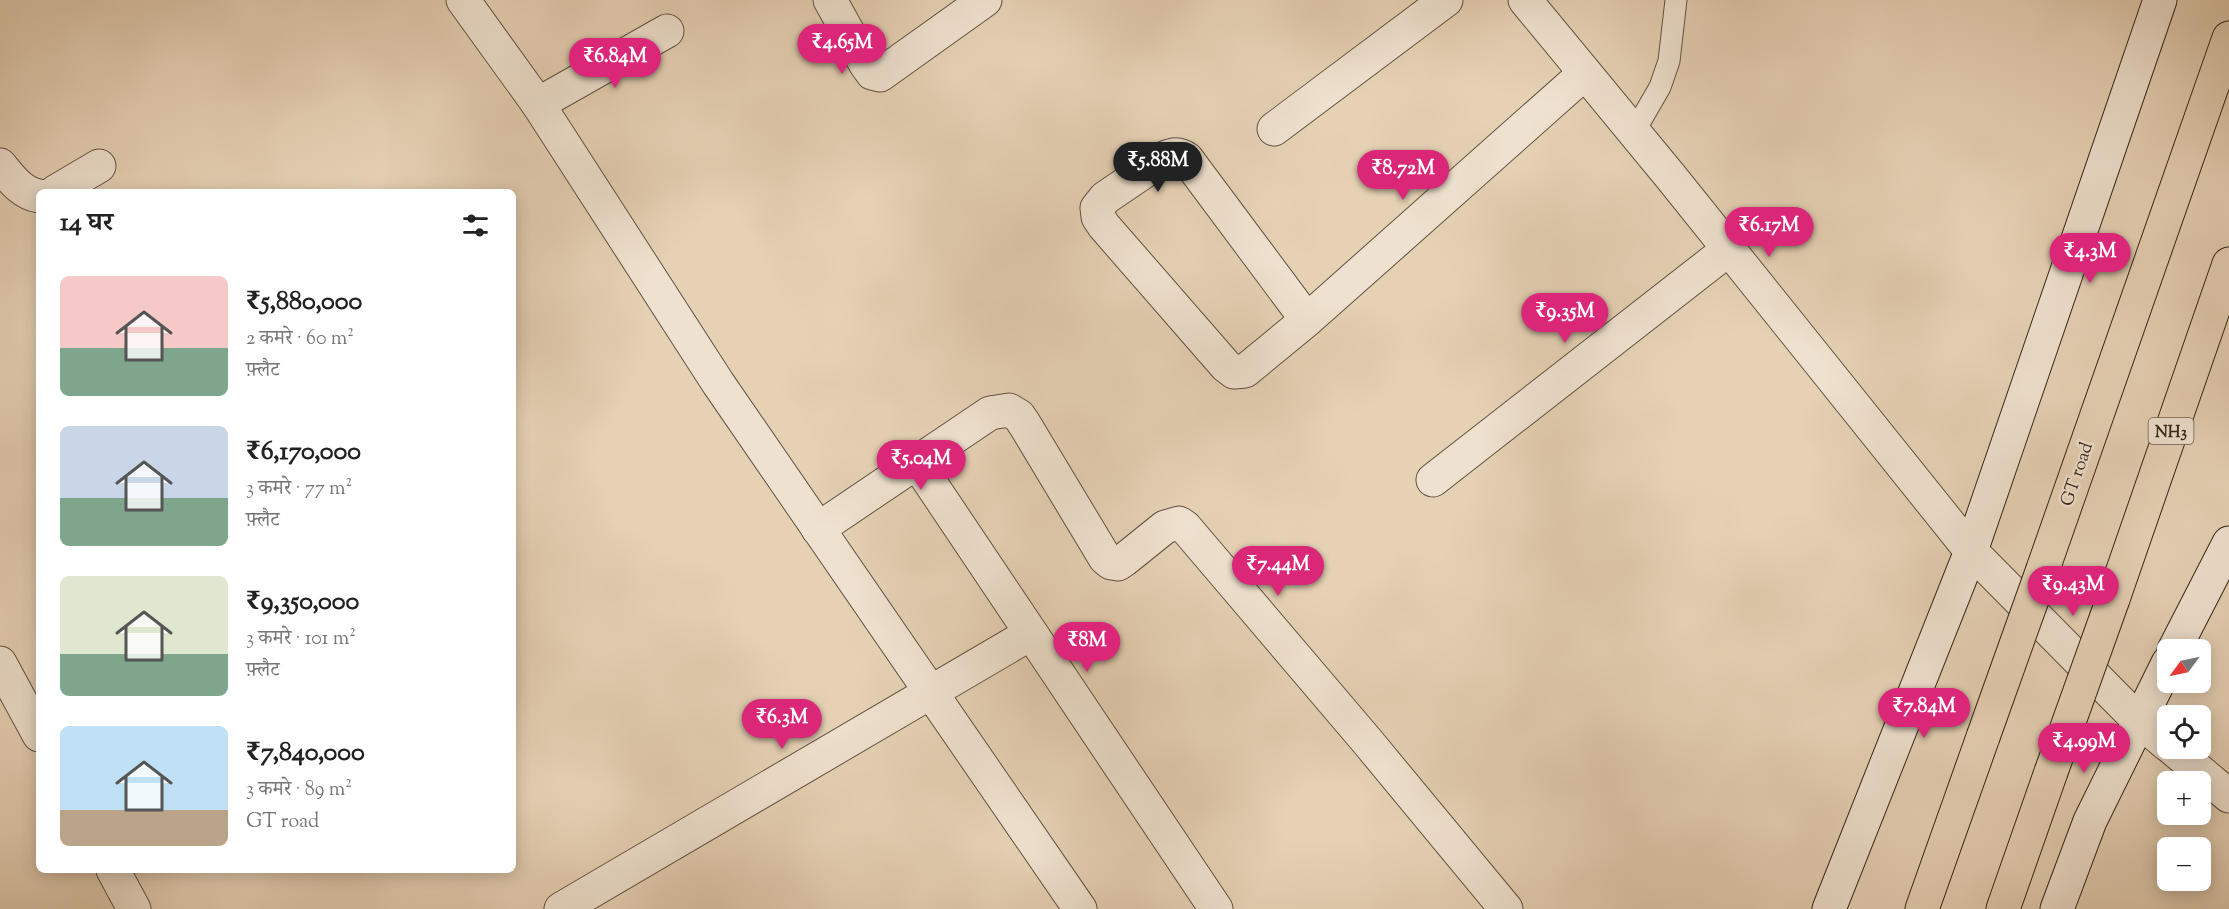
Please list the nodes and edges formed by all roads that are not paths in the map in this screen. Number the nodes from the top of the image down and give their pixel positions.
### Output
1 (462, 0) edge
2 (830, 0) edge
3 (985, 0) edge
4 (1446, 0) edge
5 (1525, 0) edge
6 (1676, 0) edge
7 (2160, 0) edge
8 (667, 31) dead end
9 (2229, 38) edge
10 (1585, 73) junction
11 (538, 104) junction
12 (1274, 129) dead end
13 (1634, 132) junction
14 (0, 165) edge
15 (99, 166) dead end
16 (60, 189) edge
17 (36, 195) edge
18 (1729, 249) junction
19 (2229, 264) edge
20 (1308, 320) junction
21 (917, 464) junction
22 (1433, 480) dead end
23 (818, 529) junction
24 (2229, 543) edge
25 (1971, 551) junction
26 (1030, 634) junction
27 (2180, 639) edge
28 (0, 663) edge
29 (2157, 684) edge
30 (931, 692) junction
31 (2138, 720) junction
32 (36, 729) edge
33 (2157, 736) edge
34 (2185, 759) edge
35 (2229, 796) edge
36 (114, 873) edge
37 (134, 909) edge
38 (561, 909) edge
39 (1080, 909) edge
40 (1216, 909) edge
41 (1506, 909) edge
42 (1829, 909) edge
43 (1922, 909) edge
44 (2003, 909) edge
45 (2057, 909) edge

1 - 11 street
2 - 3 street
4 - 12 street
5 - 10 street
6 - 13 lane
7 - 25 street
8 - 11 street
9 - 43 highway, GT road, bridge
10 - 13 street
10 - 20 street
11 - 23 street
13 - 18 street
14 - 17 street
15 - 16 street
18 - 22 street
18 - 25 street
19 - 44 highway, NH3, bridge
20 - 20 street
21 - 23 street
21 - 26 street
21 - 41 street
23 - 30 street
24 - 27 street
25 - 31 street
25 - 42 street
26 - 30 street
26 - 40 street
28 - 32 street
29 - 31 street
30 - 38 street
30 - 39 street
31 - 33 street
31 - 45 street
34 - 35 street
36 - 37 street

